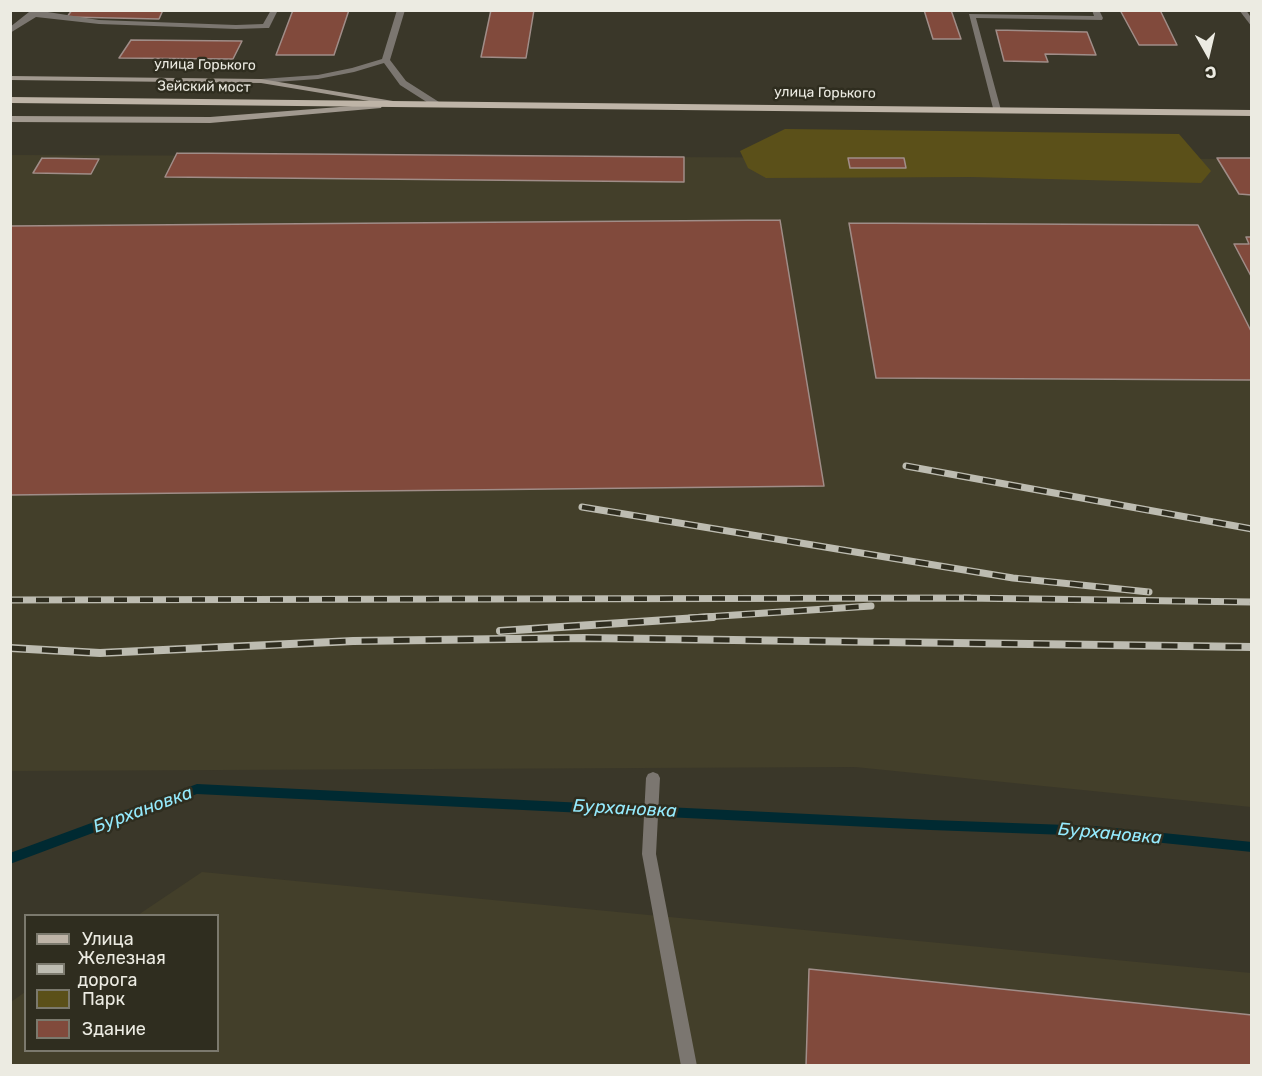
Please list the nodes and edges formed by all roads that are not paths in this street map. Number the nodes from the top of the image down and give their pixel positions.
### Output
1 (275, 10) edge
2 (401, 10) edge
3 (1095, 10) edge
4 (1242, 10) edge
5 (36, 12) edge
6 (1251, 25) edge
7 (10, 31) edge
8 (386, 60) junction
9 (10, 78) edge
10 (261, 81) junction
11 (10, 100) edge
12 (397, 104) junction
13 (436, 104) junction
14 (997, 110) junction
15 (1251, 113) edge
16 (10, 119) edge
17 (652, 783) dead end
18 (688, 1065) edge

1 - 5 street
2 - 8 street
3 - 14 street
4 - 6 street
5 - 7 street
8 - 10 street
8 - 13 street
9 - 10 main road, улица Горького
10 - 12 main road, улица Горького
11 - 12 main road, Зейский мост
12 - 13 main road, улица Горького
12 - 16 main road, улица Горького
13 - 14 main road, улица Горького
14 - 15 main road, улица Горького
17 - 18 street

